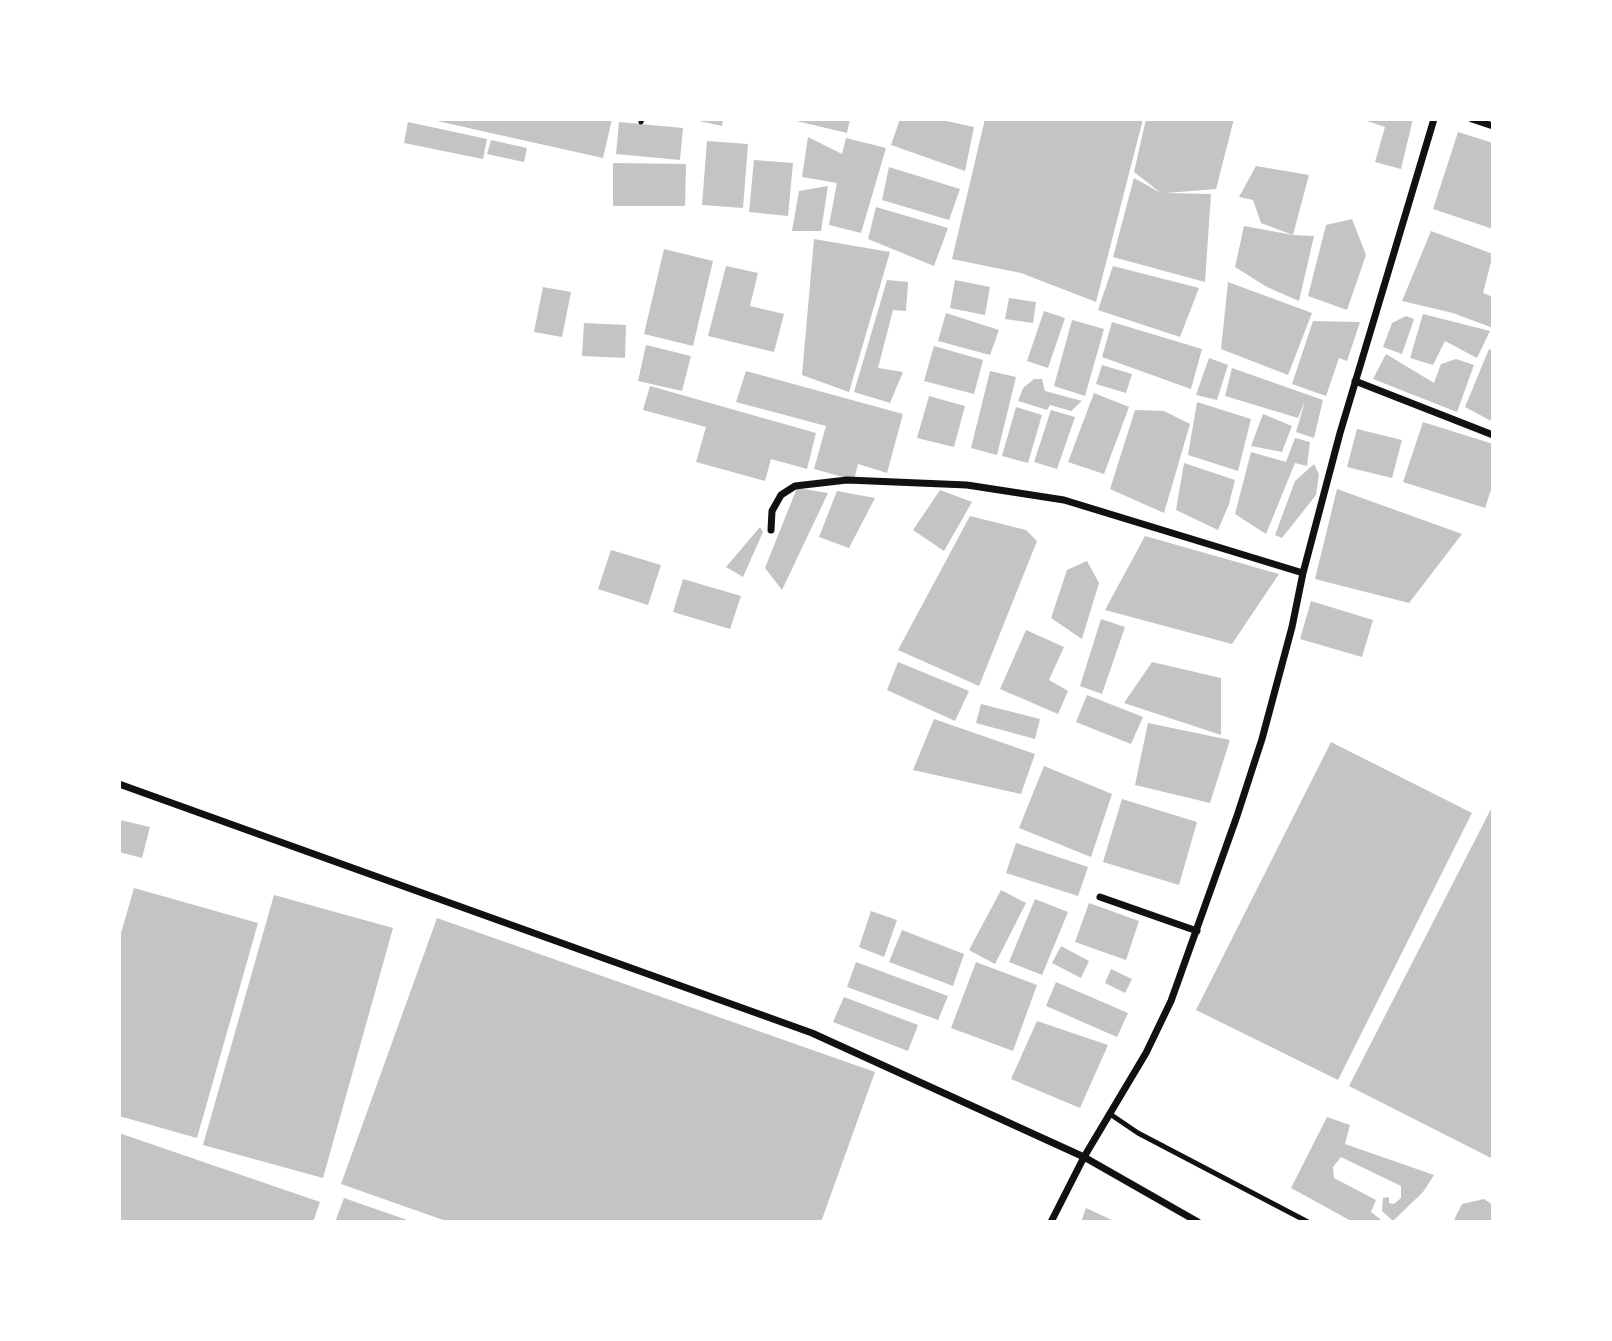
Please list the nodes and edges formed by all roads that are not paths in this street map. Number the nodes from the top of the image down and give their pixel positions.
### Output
1 (1434, 119) edge
2 (1472, 119) edge
3 (1493, 126) edge
4 (1355, 381) junction
5 (1493, 435) edge
6 (771, 530) dead end
7 (1303, 573) junction
8 (119, 784) edge
9 (1100, 897) dead end
10 (1197, 930) junction
11 (1110, 1114) junction
12 (1084, 1157) junction
13 (1051, 1222) edge
14 (1198, 1222) edge
15 (1308, 1222) edge

1 - 4 street
2 - 3 street
4 - 5 street
4 - 7 street
6 - 7 street
7 - 10 street
8 - 12 street
9 - 10 street
10 - 11 street
11 - 12 street
11 - 15 lane
12 - 13 street
12 - 14 street

